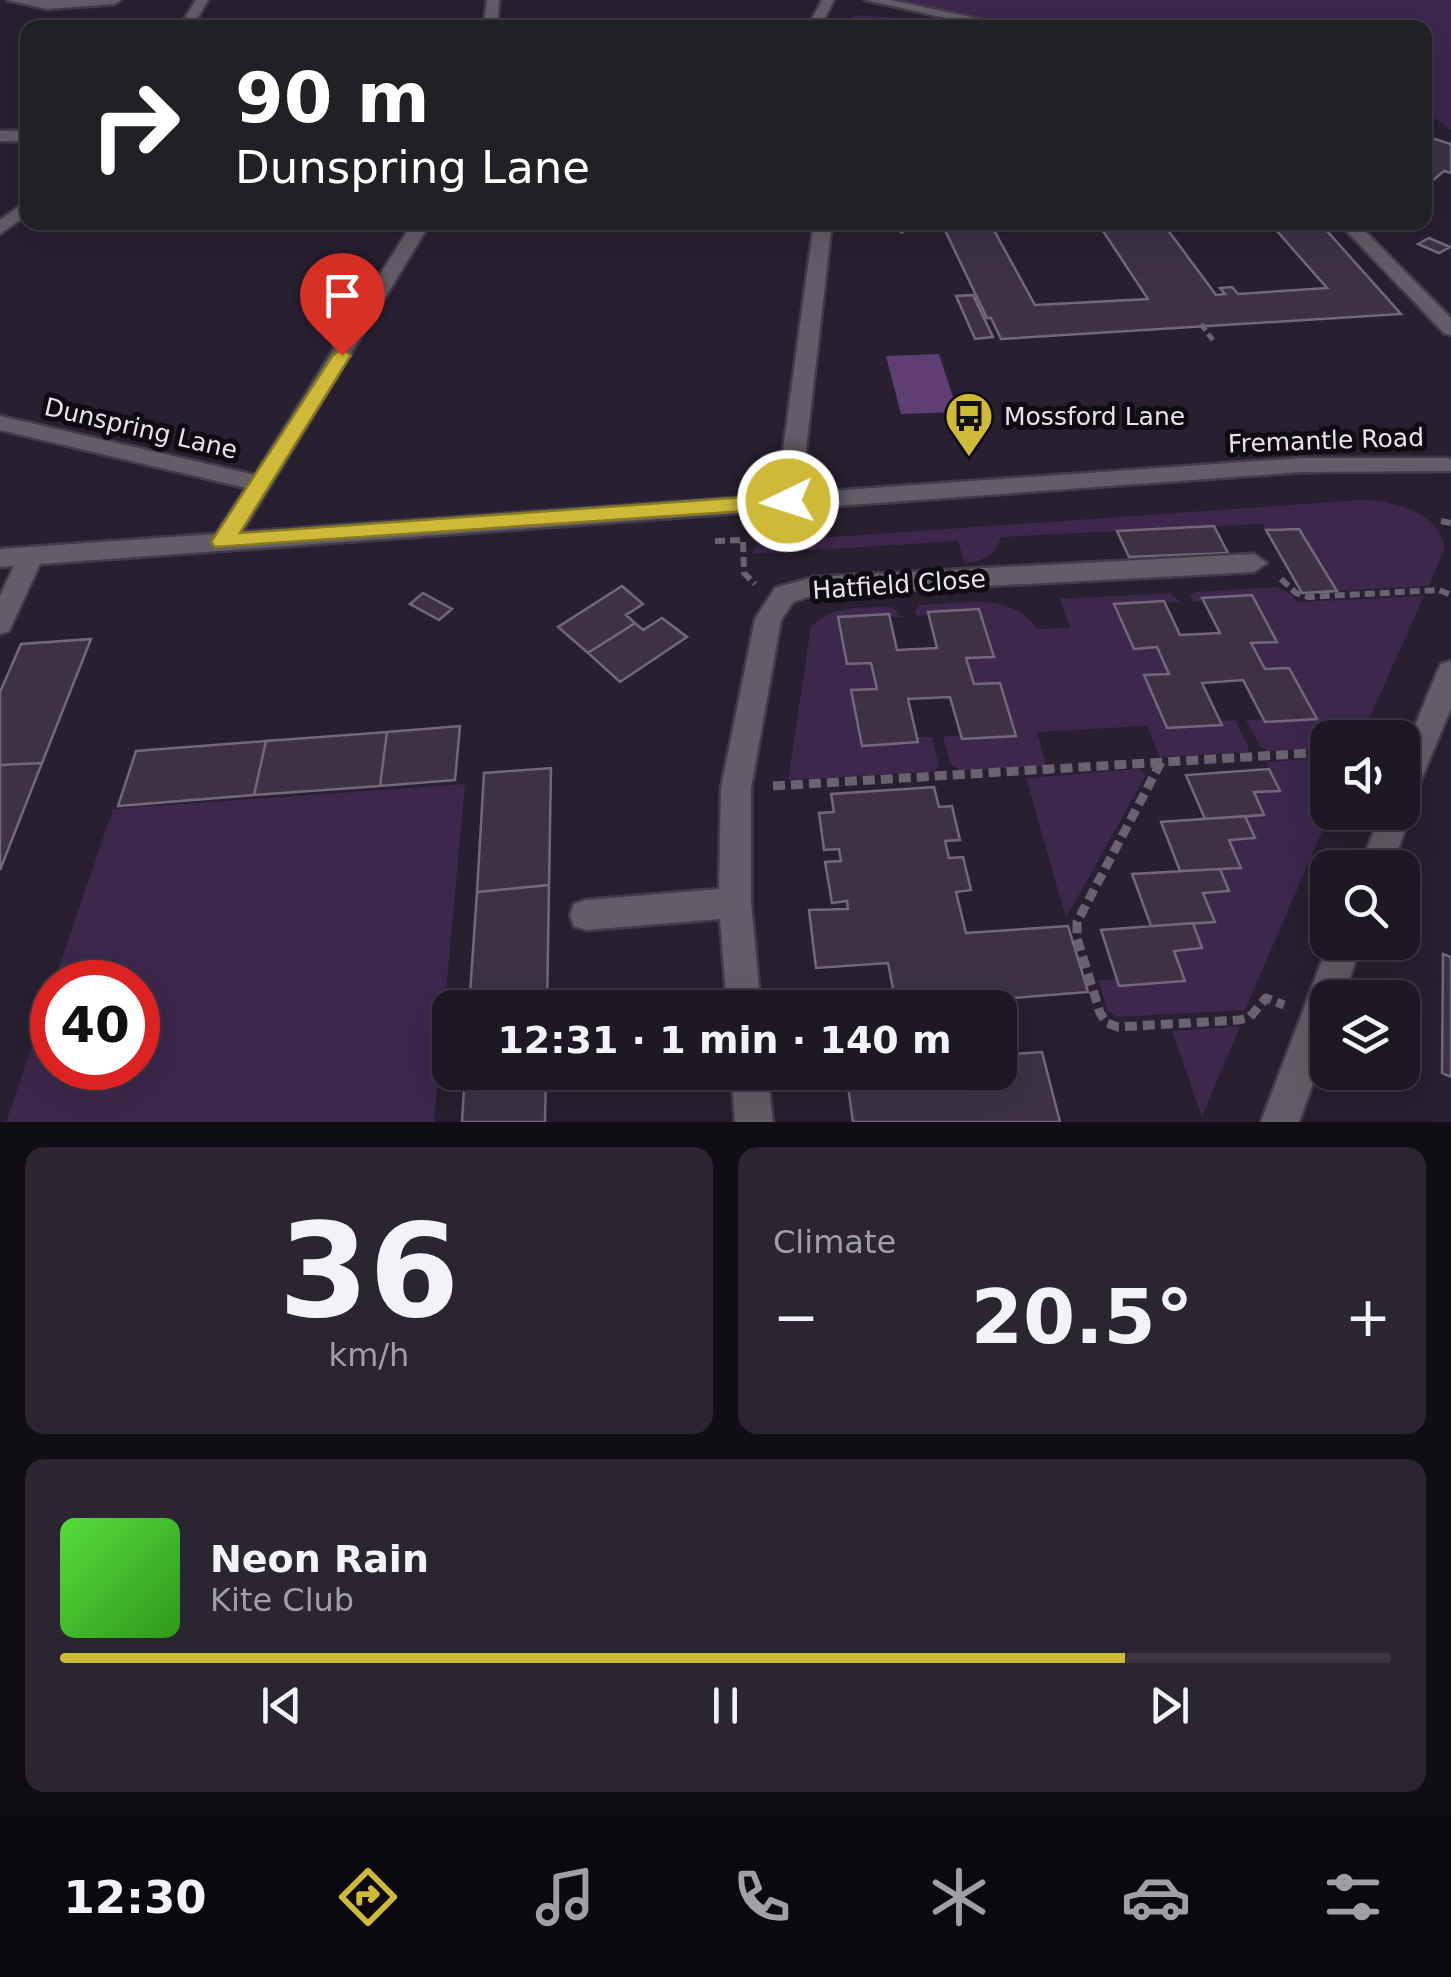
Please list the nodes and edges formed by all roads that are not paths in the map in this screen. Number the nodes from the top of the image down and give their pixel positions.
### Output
1 (13, 0) edge
2 (115, 0) edge
3 (872, 0) edge
4 (974, 20) edge
5 (20, 212) edge
6 (0, 229) edge
7 (417, 230) edge
8 (822, 230) edge
9 (1354, 230) edge
10 (1451, 329) edge
11 (0, 423) edge
12 (1450, 461) edge
13 (260, 484) junction
14 (788, 501) junction
15 (222, 542) junction
16 (32, 555) junction
17 (0, 558) edge
18 (1254, 562) road end
19 (0, 624) edge
20 (1451, 672) edge
21 (1420, 752) edge
22 (735, 904) junction
23 (586, 915) dead end
24 (1339, 960) edge
25 (742, 990) edge
26 (751, 1090) edge
27 (754, 1122) edge
28 (1280, 1122) edge

1 - 2 street
3 - 4 street
5 - 6 street
7 - 13 street
8 - 14 street
9 - 10 street
11 - 13 street, Dunspring Lane
12 - 14 street, Fremantle Road
13 - 15 street, Dunspring Lane
14 - 15 street, Fremantle Road
15 - 16 street, Fremantle Road
16 - 17 street, Fremantle Road
16 - 19 street
18 - 22 street, Hatfield Close
20 - 21 street
22 - 23 street
22 - 25 street, Hatfield Close
24 - 28 street
26 - 27 street

